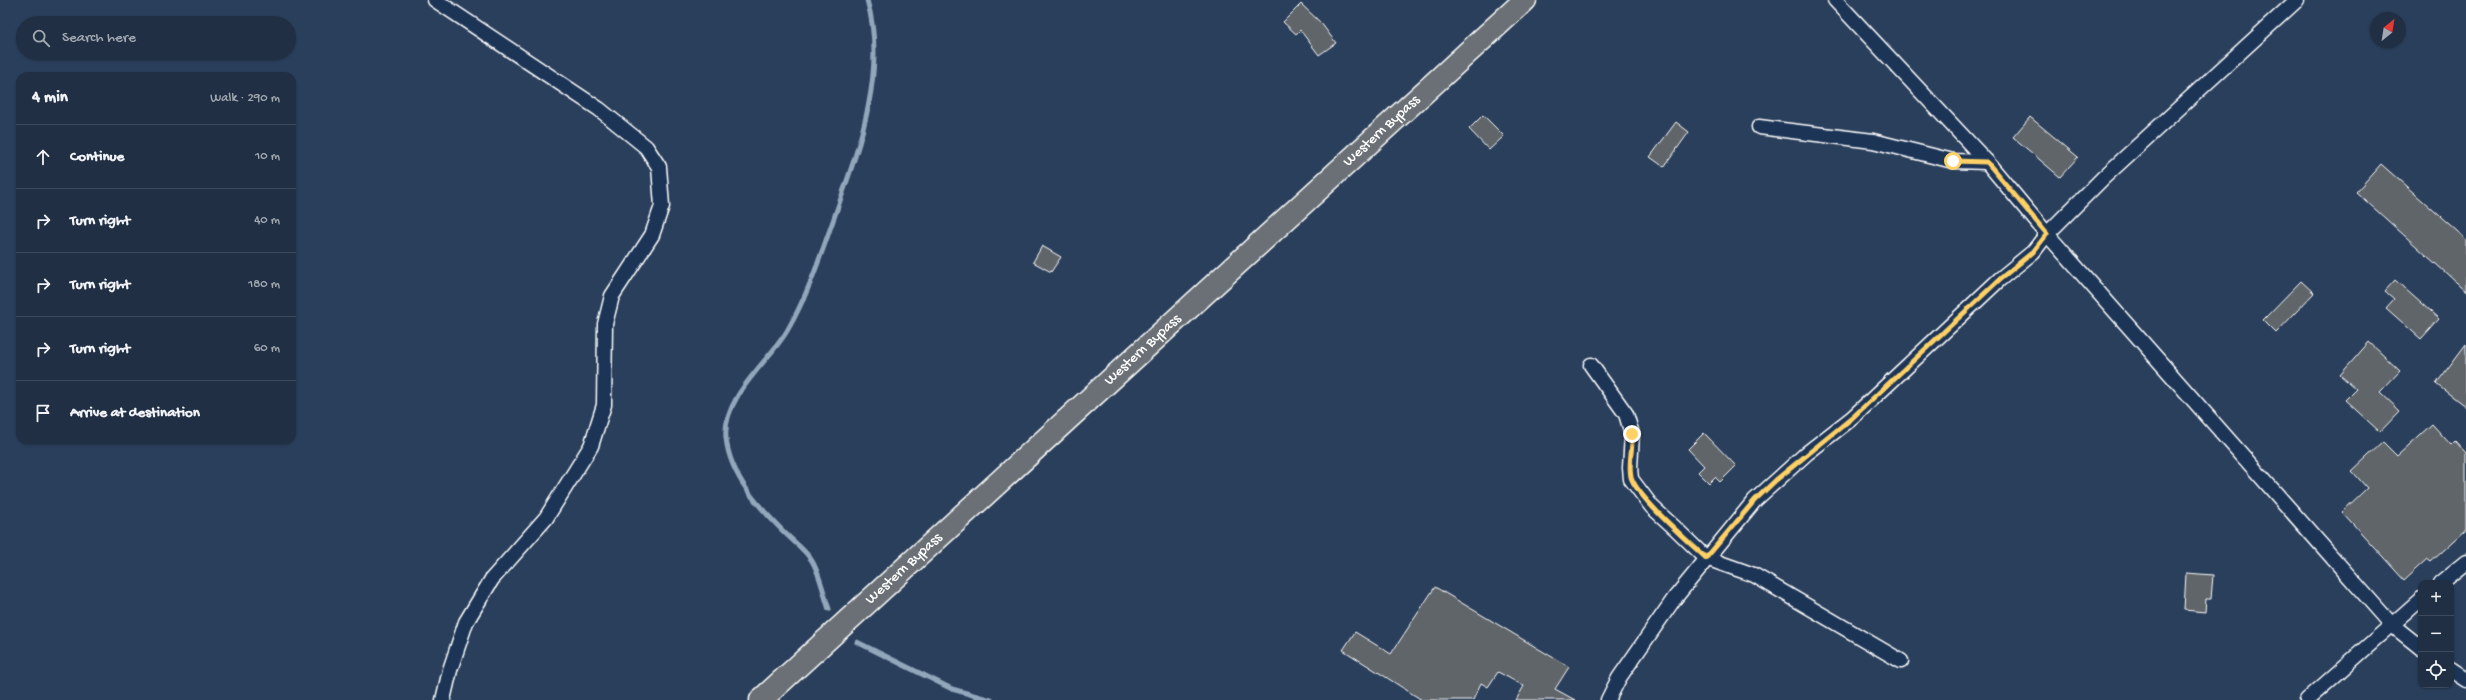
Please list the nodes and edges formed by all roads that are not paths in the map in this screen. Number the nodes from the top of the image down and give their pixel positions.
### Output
1 (435, 0) edge
2 (1525, 0) edge
3 (1835, 0) edge
4 (2297, 0) edge
5 (1759, 127) dead end
6 (1987, 162) junction
7 (2047, 234) junction
8 (1591, 365) dead end
9 (1706, 558) junction
10 (2466, 562) edge
11 (2444, 580) edge
12 (2418, 602) edge
13 (2391, 624) junction
14 (2418, 646) edge
15 (1901, 661) dead end
16 (2454, 672) edge
17 (2466, 680) edge
18 (443, 700) edge
19 (761, 700) edge
20 (1608, 700) edge
21 (2307, 700) edge

1 - 18 street
2 - 19 main road, Western Bypass
3 - 6 street
4 - 7 street
5 - 6 street
6 - 7 street
7 - 9 street
7 - 13 street
8 - 9 street
9 - 15 street
9 - 20 street
10 - 11 street
12 - 13 street
13 - 14 street
13 - 21 street
16 - 17 street

